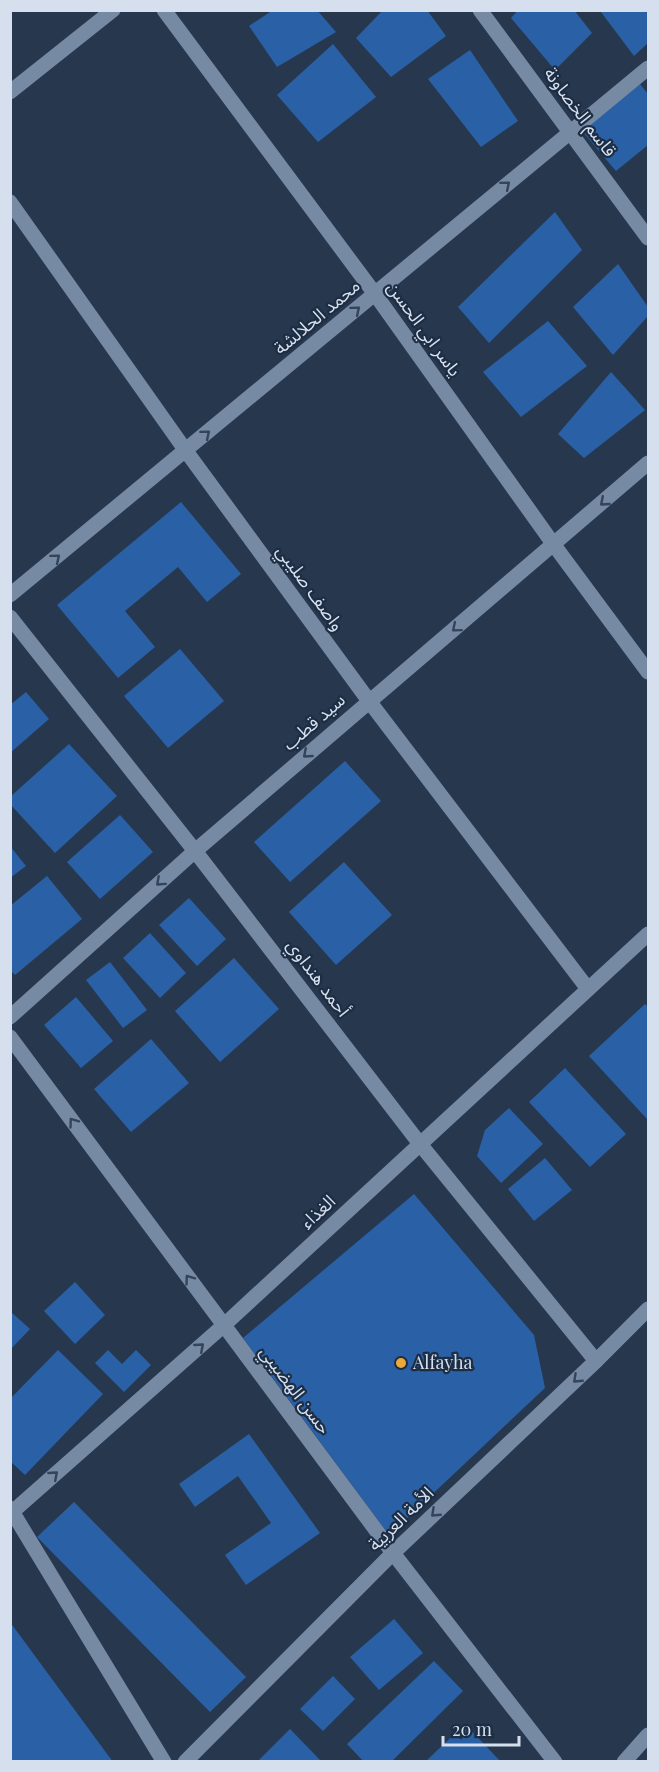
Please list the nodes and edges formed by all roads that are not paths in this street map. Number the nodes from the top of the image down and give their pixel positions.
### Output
1 (113, 10) edge
2 (164, 10) edge
3 (480, 10) edge
4 (648, 68) edge
5 (10, 92) edge
6 (571, 132) junction
7 (10, 202) edge
8 (648, 238) edge
9 (375, 294) junction
10 (186, 451) junction
11 (648, 463) edge
12 (554, 545) junction
13 (10, 596) edge
14 (10, 617) edge
15 (648, 672) edge
16 (369, 700) junction
17 (195, 850) junction
18 (648, 934) edge
19 (588, 989) junction
20 (10, 1017) edge
21 (10, 1037) edge
22 (420, 1144) junction
23 (648, 1309) edge
24 (224, 1326) junction
25 (596, 1361) junction
26 (11, 1511) edge
27 (393, 1552) junction
28 (648, 1735) edge
29 (164, 1761) edge
30 (185, 1761) edge
31 (555, 1761) edge
32 (624, 1761) edge

1 - 5 street
2 - 9 street, ياسر ابي الحسن
3 - 6 street, قاسم الخصاونة
4 - 6 street, محمد الحلالشة
6 - 8 street, قاسم الخصاونة
9 -> 6 street, محمد الحلالشة
7 - 10 street, واصف صليبي
10 -> 9 street, محمد الحلالشة
9 - 12 street, ياسر ابي الحسن
13 -> 10 street, محمد الحلالشة
10 - 16 street, واصف صليبي
11 -> 12 street, سيد قطب
12 - 15 street, ياسر ابي الحسن
12 -> 16 street, سيد قطب
14 - 17 street, أحمد هنداوي
16 -> 17 street, سيد قطب
16 - 19 street, واصف صليبي
17 -> 20 street, سيد قطب
17 - 22 street, أحمد هنداوي
18 - 19 street, الغذاء
19 - 22 street, الغذاء
24 -> 21 street, حسن الهضيبي
22 - 24 street, الغذاء
22 - 25 street, أحمد هنداوي
23 - 25 street, الأمة العربية
26 -> 24 street, الغذاء
24 - 27 street, حسن الهضيبي
25 -> 27 street, الأمة العربية
26 - 29 street
27 - 30 street, الأمة العربية
27 - 31 street, حسن الهضيبي
28 - 32 street

